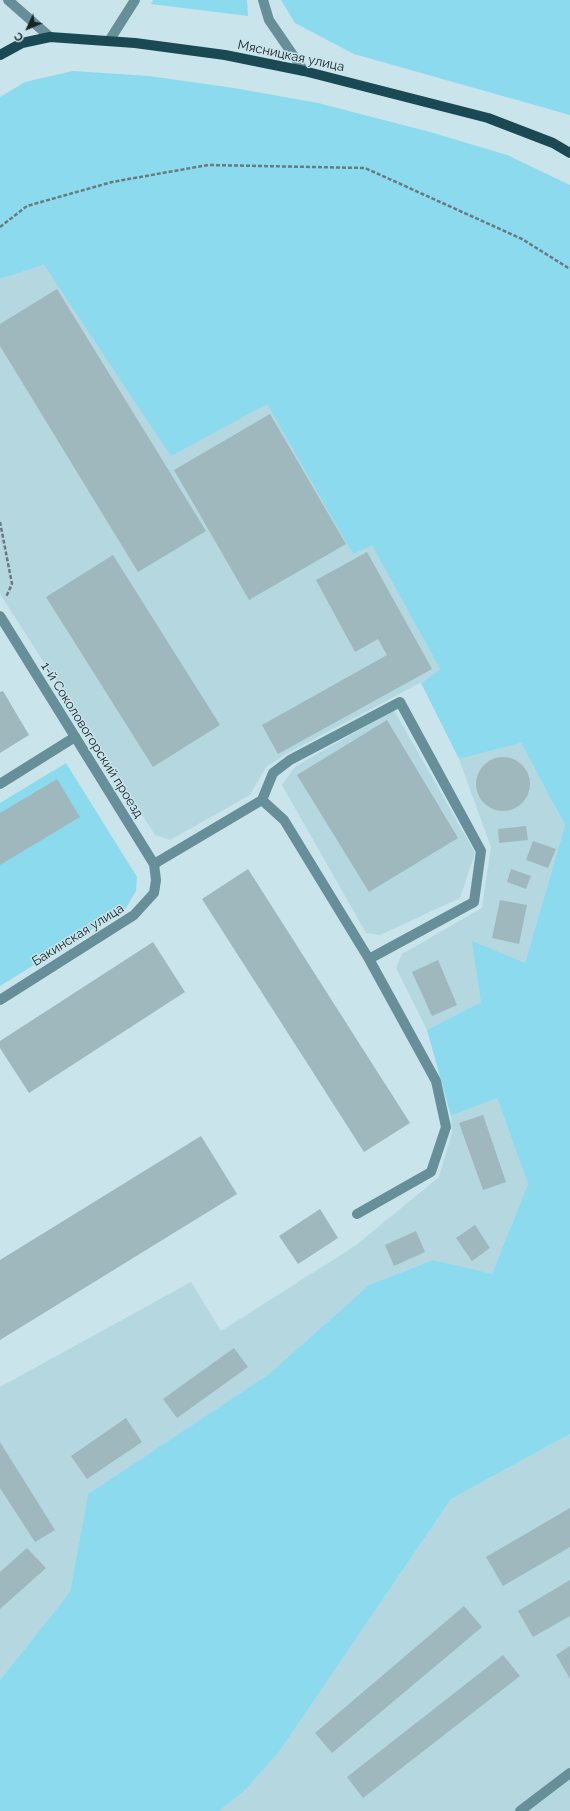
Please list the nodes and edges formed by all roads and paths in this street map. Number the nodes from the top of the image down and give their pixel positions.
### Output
1 (8, 0) edge
2 (135, 0) edge
3 (262, 0) edge
4 (50, 37) junction
5 (109, 42) junction
6 (0, 55) edge
7 (304, 71) junction
8 (570, 153) edge
9 (0, 227) edge
10 (570, 269) edge
11 (0, 522) edge
12 (3, 603) dead end
13 (0, 616) edge
14 (75, 737) junction
15 (0, 784) edge
16 (262, 800) junction
17 (154, 864) junction
18 (156, 880) joint
19 (369, 959) junction
20 (0, 1000) edge
21 (357, 1214) dead end
22 (570, 1773) edge
23 (520, 1811) edge

1 - 4 street
2 - 5 street
3 - 7 street
4 - 5 main road, Мясницкая улица
4 - 6 main road, Мясницкая улица
5 - 7 main road, Мясницкая улица
7 - 8 main road, Мясницкая улица
9 - 10 path
11 - 12 path
13 - 14 street, 1-й Соколовогорский проезд
14 - 15 street
14 - 17 street, 1-й Соколовогорский проезд
16 - 17 street
16 - 19 street
16 - 19 street
17 - 18 street, 1-й Соколовогорский проезд
18 - 20 street, Бакинская улица
19 - 21 street
22 - 23 street

